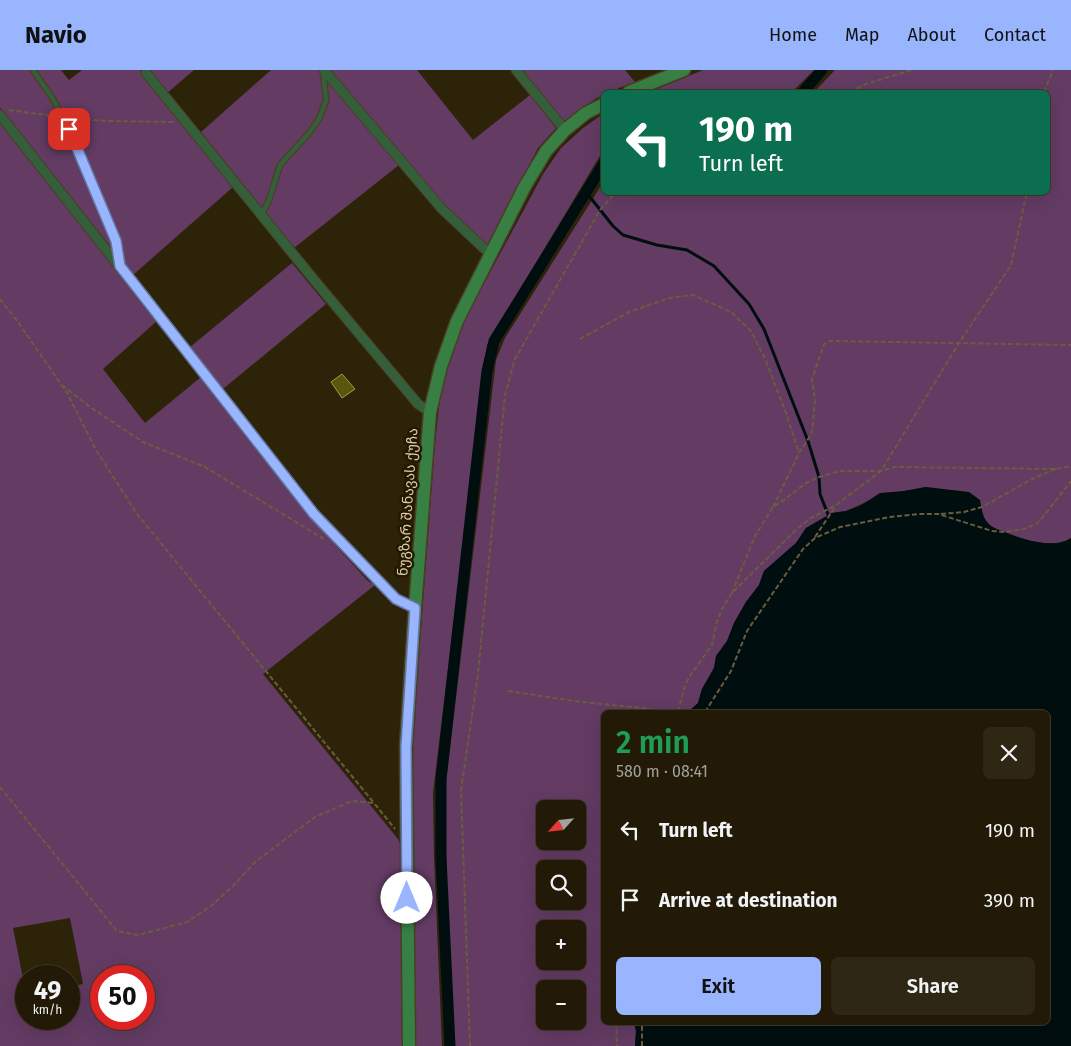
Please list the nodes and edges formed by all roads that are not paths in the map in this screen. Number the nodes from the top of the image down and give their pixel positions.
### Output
1 (33, 70) edge
2 (324, 70) edge
3 (516, 70) edge
4 (681, 71) edge
5 (146, 73) dead end
6 (634, 90) edge
7 (601, 106) edge
8 (0, 115) edge
9 (565, 130) junction
10 (261, 215) junction
11 (490, 254) junction
12 (120, 266) junction
13 (430, 412) junction
14 (415, 608) junction
15 (409, 1046) edge

1 - 12 lane
2 - 10 lane
2 - 11 street
3 - 9 street
4 - 6 main road
5 - 10 street
7 - 9 main road, ნუგზარ შანავას ქუჩა
8 - 12 street
9 - 11 main road, ნუგზარ შანავას ქუჩა
10 - 13 street
11 - 13 main road, ნუგზარ შანავას ქუჩა
12 - 14 street
13 - 14 main road, ნუგზარ შანავას ქუჩა
14 - 15 main road, ნუგზარ შანავას ქუჩა

